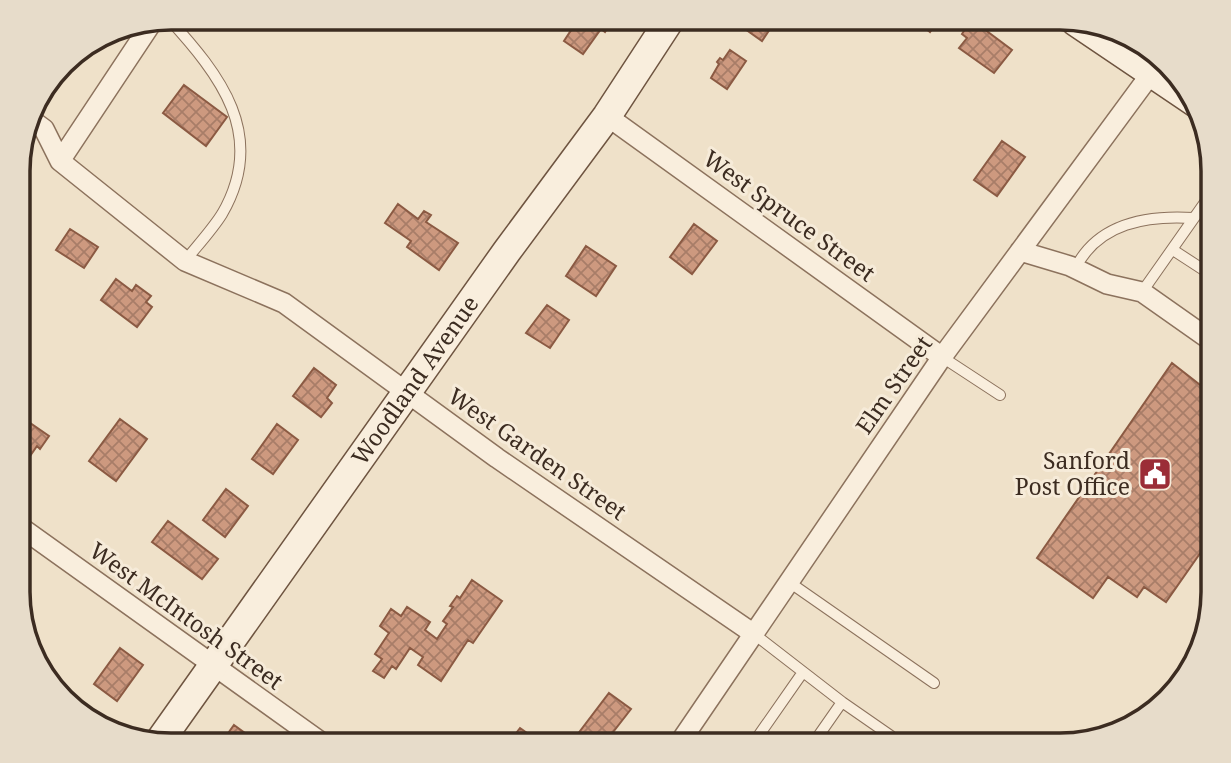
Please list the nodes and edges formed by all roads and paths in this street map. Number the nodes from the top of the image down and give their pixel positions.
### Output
1 (179, 30) edge
2 (663, 30) edge
3 (145, 32) edge
4 (1102, 36) edge
5 (1149, 62) edge
6 (1156, 68) edge
7 (607, 116) junction
8 (37, 124) edge
9 (60, 161) junction
10 (1201, 209) edge
11 (1195, 218) junction
12 (1173, 250) junction
13 (1020, 251) junction
14 (185, 261) junction
15 (1201, 268) edge
16 (1075, 269) junction
17 (1142, 292) junction
18 (1201, 334) edge
19 (942, 357) junction
20 (408, 393) junction
21 (1000, 395) dead end
22 (30, 534) edge
23 (789, 582) junction
24 (754, 634) junction
25 (213, 666) junction
26 (803, 672) junction
27 (934, 683) dead end
28 (842, 702) junction
29 (166, 733) edge
30 (307, 733) edge
31 (686, 733) edge
32 (760, 733) edge
33 (820, 733) edge
34 (887, 733) edge

1 - 14 lane
2 - 7 street, Woodland Avenue
3 - 9 street
4 - 5 street
6 - 13 street, Elm Street
7 - 19 street, West Spruce Street
7 - 20 street, Woodland Avenue
8 - 9 street, West Garden Street
9 - 14 street, West Garden Street
10 - 11 lane
11 - 12 lane
11 - 16 lane
12 - 15 lane
12 - 17 lane
13 - 16 street
13 - 19 street, Elm Street
14 - 20 street, West Garden Street
16 - 17 street
17 - 18 street
19 - 21 lane
19 - 23 street, Elm Street
20 - 24 street, West Garden Street
20 - 25 street, Woodland Avenue
22 - 25 street, West McIntosh Street
23 - 24 street, Elm Street
23 - 27 lane
24 - 26 lane
24 - 31 street, Elm Street
25 - 29 street, Woodland Avenue
25 - 30 street, West McIntosh Street
26 - 28 lane
26 - 32 lane
28 - 33 lane
28 - 34 lane

